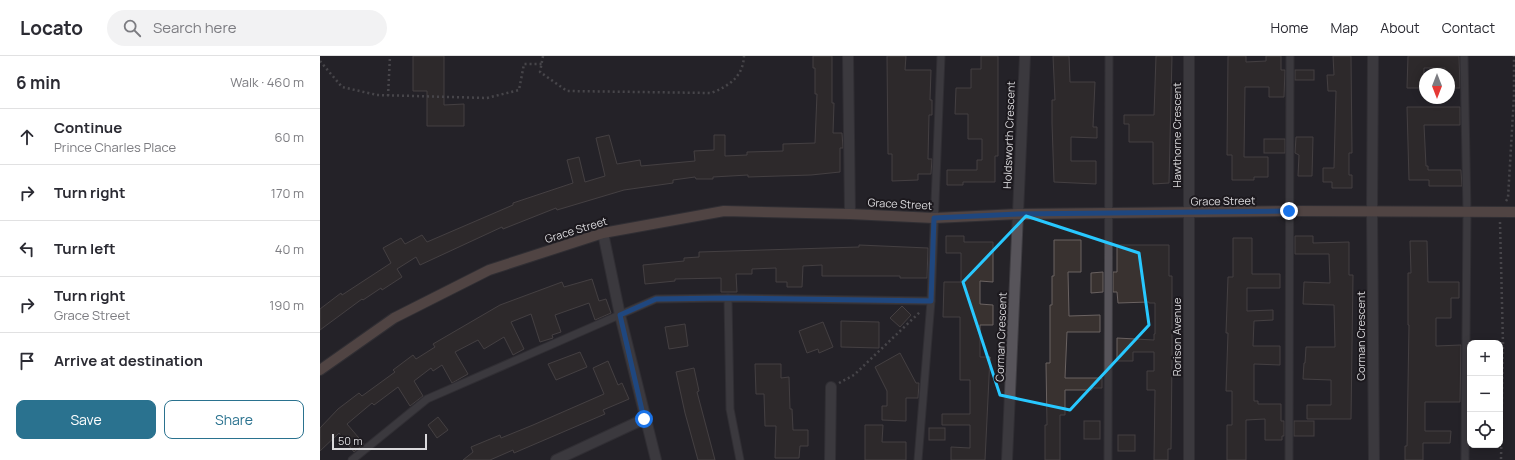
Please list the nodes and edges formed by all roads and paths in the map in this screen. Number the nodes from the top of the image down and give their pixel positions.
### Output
1 (390, 56) edge
2 (543, 56) edge
3 (744, 56) edge
4 (848, 56) edge
5 (941, 56) edge
6 (1025, 56) edge
7 (1109, 56) edge
8 (1189, 56) edge
9 (1290, 56) edge
10 (1373, 56) edge
11 (1464, 56) edge
12 (1514, 56) edge
13 (320, 61) edge
14 (542, 64) junction
15 (388, 96) junction
16 (1289, 211) junction
17 (1372, 212) junction
18 (1467, 212) junction
19 (1499, 212) junction
20 (1515, 212) edge
21 (1189, 213) junction
22 (850, 214) junction
23 (1018, 214) junction
24 (1108, 214) junction
25 (934, 218) junction
26 (603, 233) junction
27 (728, 298) junction
28 (931, 301) junction
29 (620, 315) junction
30 (320, 370) edge
31 (831, 387) joint
32 (644, 419) junction
33 (352, 460) edge
34 (556, 460) edge
35 (656, 460) edge
36 (740, 460) edge
37 (830, 460) edge
38 (918, 460) edge
39 (1008, 460) edge
40 (1108, 460) edge
41 (1189, 460) edge
42 (1289, 460) edge
43 (1374, 460) edge
44 (1464, 460) edge
45 (1501, 460) edge

1 - 15 path
2 - 14 path
3 - 14 path
4 - 22 street
5 - 25 lane
6 - 23 street, Holdsworth Crescent
7 - 24 lane
8 - 21 street, Hawthorne Crescent
9 - 16 lane
10 - 17 street
11 - 18 lane
12 - 19 path
13 - 15 path
14 - 15 path
16 - 17 street, Grace Street
16 - 21 street, Grace Street
16 - 42 lane
17 - 18 street, Grace Street
17 - 43 street, Corman Crescent
18 - 19 street, Grace Street
18 - 44 lane
19 - 20 street, Grace Street
19 - 45 path
21 - 24 street, Grace Street
21 - 41 street, Rorison Avenue
22 - 25 street, Grace Street
22 - 26 street, Grace Street
23 - 24 street, Grace Street
23 - 25 street, Grace Street
23 - 39 street, Corman Crescent
24 - 40 lane
25 - 28 lane
26 - 29 street
26 - 30 street, Grace Street
27 - 28 lane
27 - 29 lane
27 - 36 lane
28 - 31 path
28 - 38 lane
29 - 32 street
29 - 33 lane
31 - 37 street
32 - 34 street
32 - 35 street

